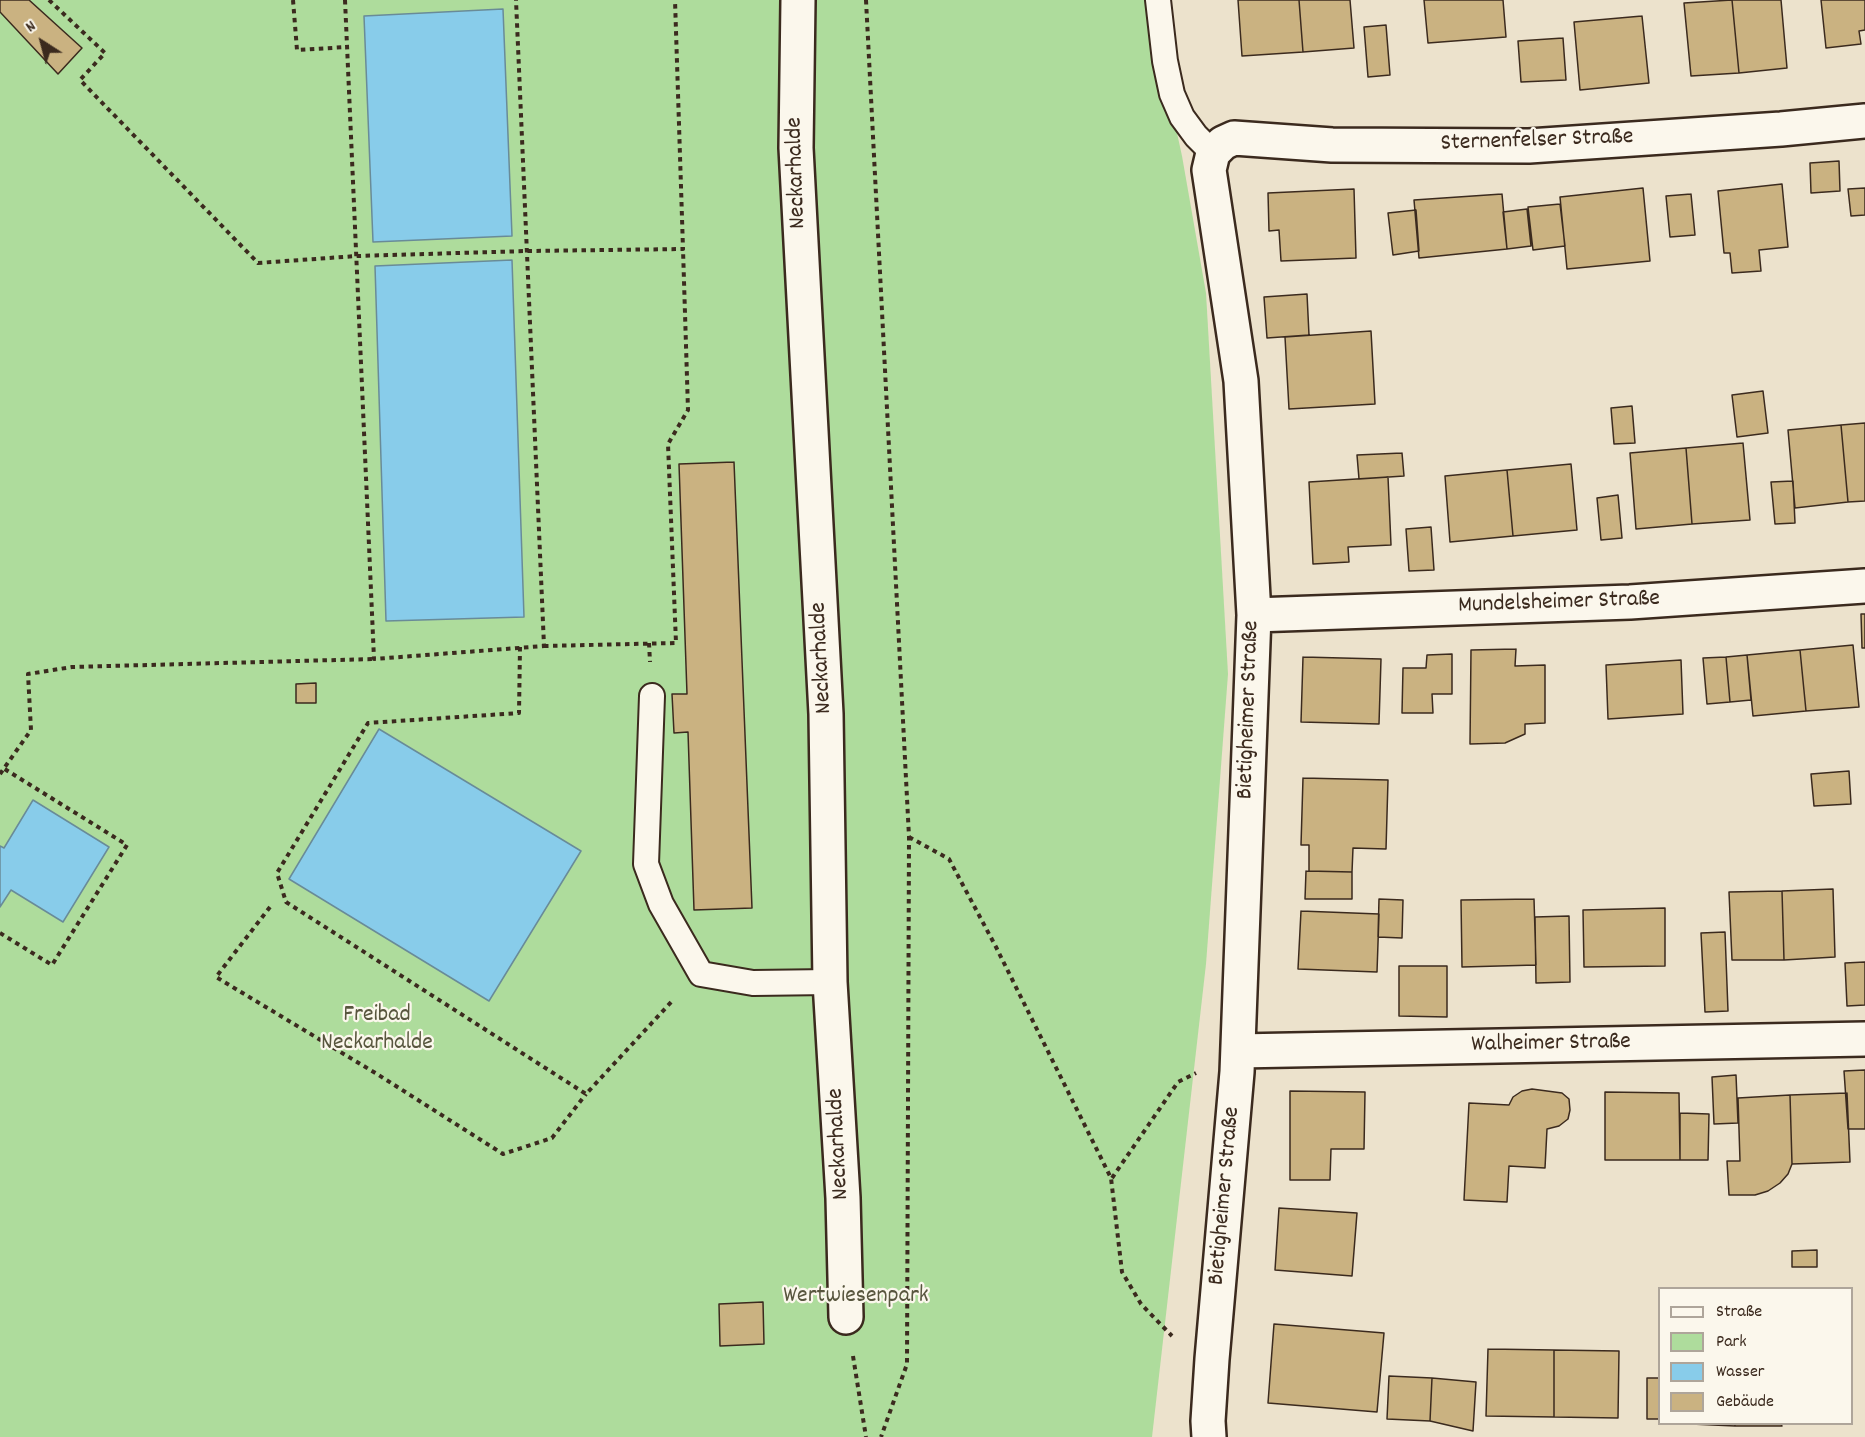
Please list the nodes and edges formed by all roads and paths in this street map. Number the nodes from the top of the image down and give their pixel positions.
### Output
1 (49, 0) edge
2 (293, 0) edge
3 (345, 0) edge
4 (516, 0) edge
5 (675, 0) edge
6 (798, 0) edge
7 (866, 0) edge
8 (1158, 0) edge
9 (347, 48) junction
10 (1865, 121) edge
11 (1213, 153) junction
12 (683, 249) junction
13 (527, 251) junction
14 (357, 256) junction
15 (1865, 585) edge
16 (1254, 615) junction
17 (544, 646) junction
18 (520, 647) junction
19 (374, 659) junction
20 (652, 696) dead end
21 (3, 768) junction
22 (0, 774) edge
23 (909, 837) junction
24 (270, 907) dead end
25 (0, 933) edge
26 (701, 974) junction
27 (830, 982) junction
28 (1865, 1039) edge
29 (1238, 1061) junction
30 (586, 1094) junction
31 (1112, 1178) junction
32 (846, 1317) joint
33 (1212, 1359) junction
34 (866, 1437) edge
35 (881, 1437) edge
36 (1209, 1437) edge

1 - 14 path
2 - 9 path
3 - 9 path
4 - 13 path
5 - 12 path
6 - 27 street, Neckarhalde
7 - 23 path
8 - 11 lane
9 - 14 path
10 - 11 street, Sternenfelser Straße
11 - 16 street, Bietigheimer Straße
12 - 13 path
12 - 17 path
13 - 14 path
13 - 17 path
14 - 19 path
15 - 16 street, Mundelsheimer Straße
16 - 29 street, Bietigheimer Straße
17 - 18 path
18 - 19 path
18 - 30 path
19 - 21 path
20 - 26 lane
21 - 22 path
21 - 25 path
23 - 31 path
23 - 35 path
24 - 30 path
26 - 27 lane
26 - 30 path
27 - 32 street, Neckarhalde
28 - 29 street, Walheimer Straße
29 - 31 path
29 - 33 street, Bietigheimer Straße
31 - 33 path
32 - 34 path
33 - 36 street, Bietigheimer Straße

